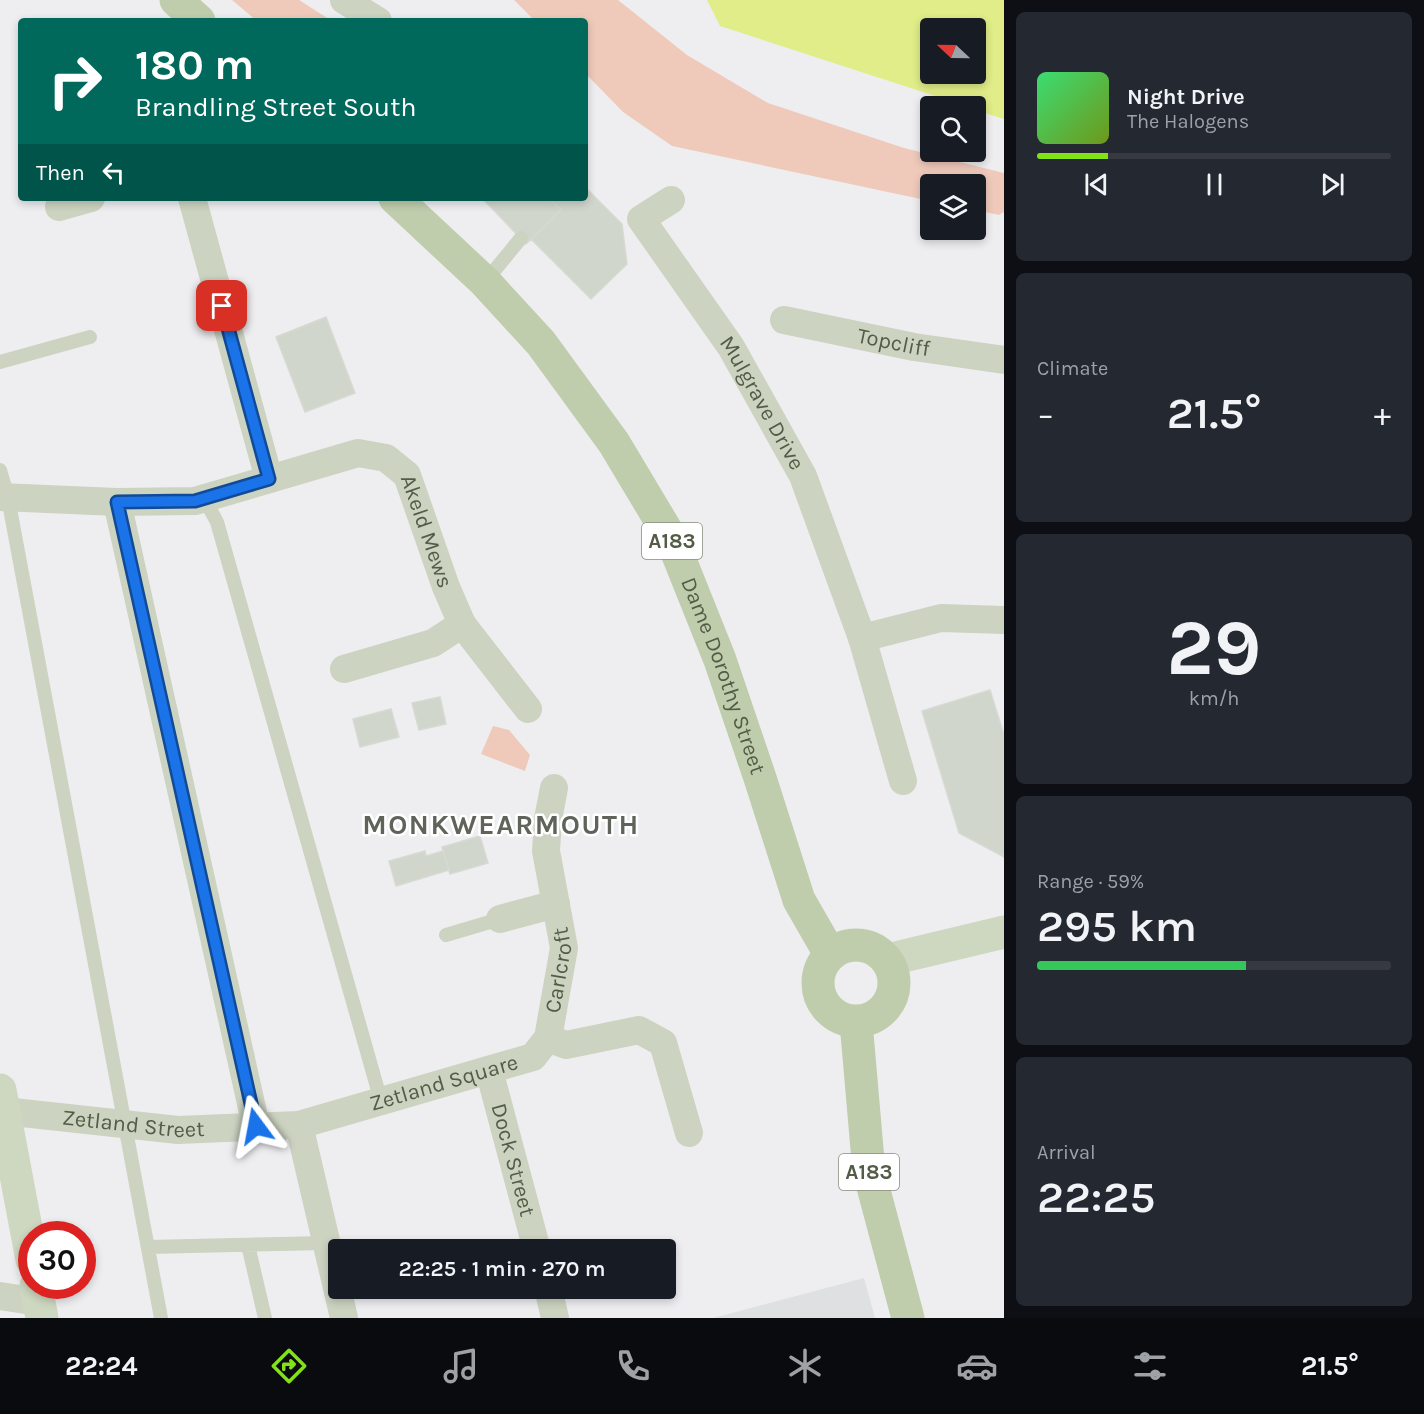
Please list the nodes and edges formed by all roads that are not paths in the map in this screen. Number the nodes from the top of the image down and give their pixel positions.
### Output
1 (176, 0) edge
2 (344, 0) edge
3 (196, 18) edge
4 (373, 18) edge
5 (671, 200) dead end
6 (80, 201) edge
7 (193, 201) edge
8 (398, 201) edge
9 (59, 207) dead end
10 (521, 238) dead end
11 (485, 282) junction
12 (784, 320) dead end
13 (90, 337) dead end
14 (1004, 360) edge
15 (0, 362) edge
16 (0, 470) edge
17 (269, 479) junction
18 (4, 498) edge
19 (204, 498) junction
20 (117, 502) junction
21 (1004, 620) edge
22 (462, 624) junction
23 (862, 638) junction
24 (344, 669) dead end
25 (528, 709) dead end
26 (903, 781) dead end
27 (554, 788) dead end
28 (556, 904) junction
29 (500, 918) joint
30 (1004, 932) edge
31 (446, 935) dead end
32 (831, 954) junction
33 (886, 960) junction
34 (856, 1022) junction
35 (548, 1038) junction
36 (489, 1070) junction
37 (2, 1100) edge
38 (381, 1101) junction
39 (126, 1124) junction
40 (299, 1125) junction
41 (256, 1126) junction
42 (689, 1132) dead end
43 (25, 1221) edge
44 (534, 1239) edge
45 (326, 1243) junction
46 (248, 1245) junction
47 (148, 1247) junction
48 (0, 1296) edge
49 (551, 1299) edge
50 (39, 1302) edge
51 (160, 1318) edge
52 (265, 1318) edge
53 (344, 1318) edge
54 (555, 1318) edge
55 (908, 1318) edge

1 - 3 main road
2 - 4 street
5 - 23 street, Mulgrave Drive
6 - 9 street
7 - 17 street
8 - 11 main road, Dame Dorothy Street / A183
10 - 11 lane
11 - 32 main road, Dame Dorothy Street / A183
12 - 14 street, Topcliff
13 - 15 lane
16 - 18 lane
17 - 19 street, Akeld Mews
17 - 22 street, Akeld Mews
18 - 20 street, Akeld Mews
18 - 39 lane
19 - 20 street, Akeld Mews
19 - 38 lane
20 - 41 street
21 - 23 street
22 - 24 street
22 - 25 street, Akeld Mews
23 - 26 street, Mulgrave Drive
27 - 28 street, Carlcroft
28 - 29 street, Carlcroft
28 - 35 street, Carlcroft
29 - 31 lane
30 - 33 street
32 - 33 main road
32 - 34 main road
33 - 34 main road
34 - 55 main road, A183
35 - 36 street, Zetland Square
35 - 42 street
36 - 38 street, Zetland Square
36 - 44 street, Dock Street
37 - 39 street, Zetland Street
37 - 43 street
38 - 40 street, Zetland Square
39 - 41 street, Zetland Street
39 - 47 lane
40 - 41 street, Zetland Street
40 - 45 street
45 - 46 lane
45 - 53 street
46 - 47 lane
46 - 52 lane
47 - 51 lane
48 - 50 street
49 - 54 street

